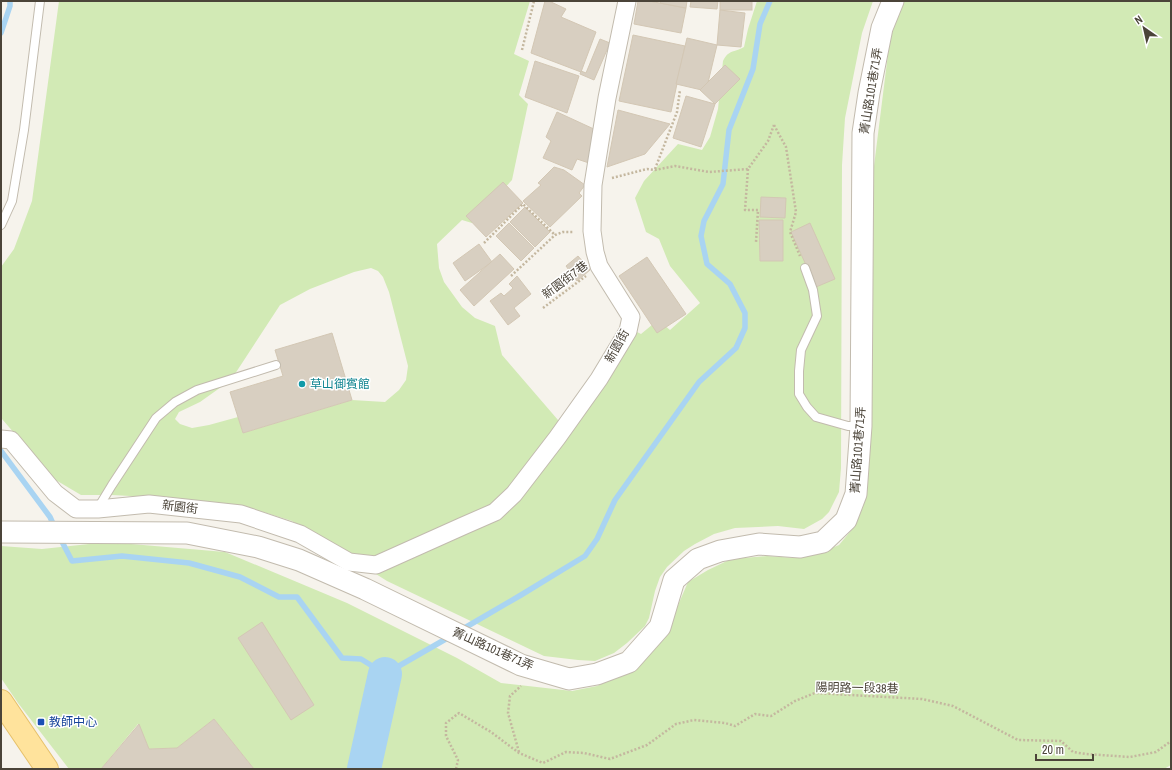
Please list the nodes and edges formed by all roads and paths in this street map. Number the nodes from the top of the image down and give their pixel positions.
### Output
1 (40, 1) edge
2 (534, 1) edge
3 (627, 1) edge
4 (892, 1) edge
5 (522, 50) dead end
6 (680, 90) dead end
7 (748, 169) junction
8 (655, 170) junction
9 (593, 185) junction
10 (1, 225) edge
11 (592, 231) junction
12 (555, 234) junction
13 (756, 242) dead end
14 (484, 243) dead end
15 (599, 266) junction
16 (805, 268) joint
17 (511, 276) dead end
18 (543, 308) dead end
19 (276, 365) dead end
20 (861, 426) junction
21 (2, 439) edge
22 (98, 509) junction
23 (1, 532) edge
24 (376, 565) junction
25 (366, 589) junction
26 (522, 674) junction
27 (1, 701) edge
28 (1171, 741) edge
29 (519, 753) junction
30 (47, 769) edge
31 (456, 769) edge

1 - 10 lane
2 - 5 path
3 - 9 street, 新園街
4 - 20 street, 菁山路101巷71弄
6 - 8 path
7 - 8 path
7 - 13 path
7 - 16 path
8 - 9 path
9 - 11 street, 新園街
11 - 12 path
11 - 15 street, 新園街
12 - 14 path
12 - 17 path
15 - 18 path, 新園街7巷
15 - 24 street, 新園街
16 - 20 lane
19 - 22 lane
20 - 26 street, 菁山路101巷71弄
21 - 22 street, 新園街
22 - 24 street, 新園街
23 - 25 street, 新園街
24 - 25 street
25 - 26 street, 菁山路101巷71弄
26 - 29 path
27 - 30 main road
28 - 29 path, 陽明路一段38巷
29 - 31 path, 陽明路一段38巷

